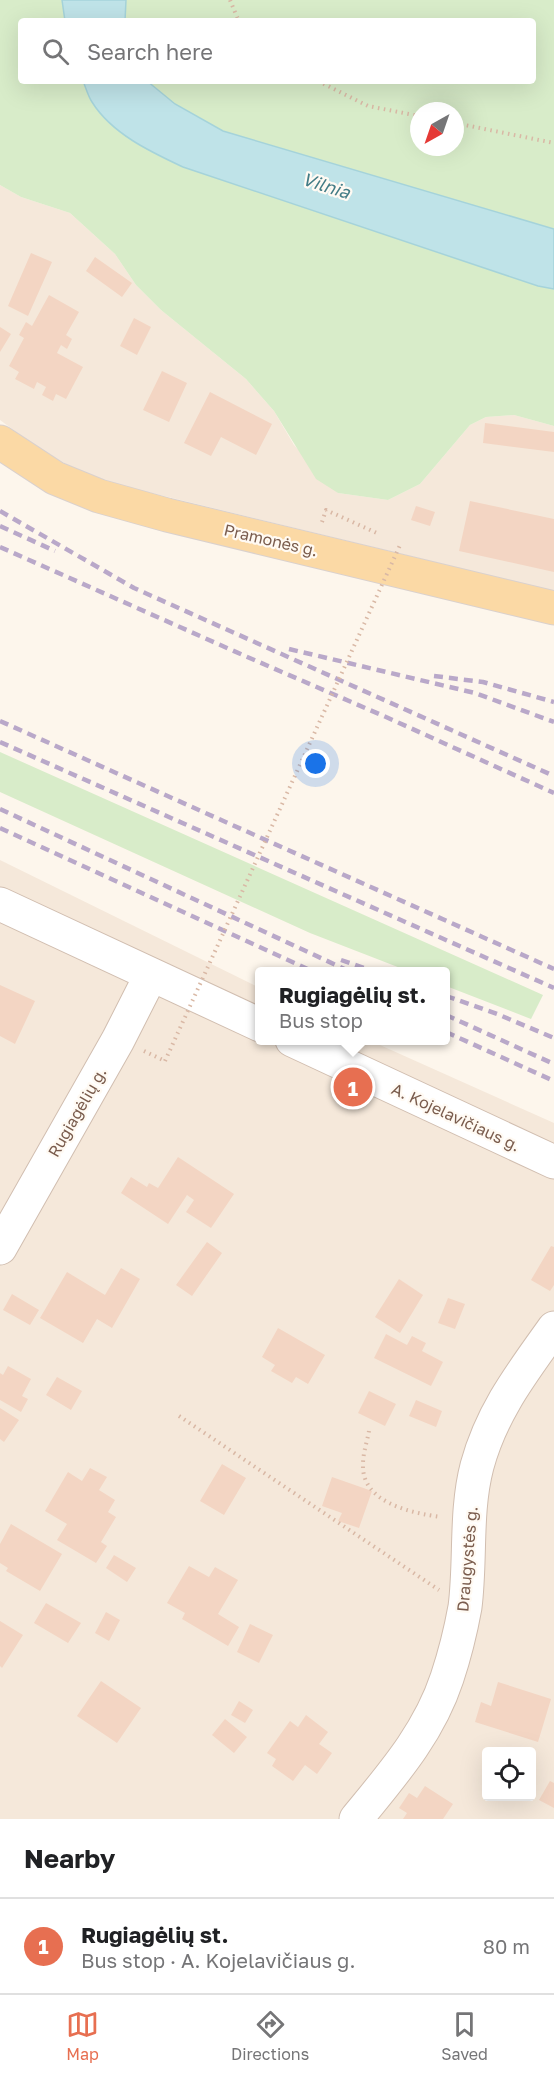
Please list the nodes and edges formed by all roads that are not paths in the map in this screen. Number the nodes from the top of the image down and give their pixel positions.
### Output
1 (0, 442) edge
2 (554, 608) edge
3 (0, 904) edge
4 (151, 975) junction
5 (255, 1024) edge
6 (301, 1045) edge
7 (554, 1162) edge
8 (0, 1248) edge
9 (554, 1328) edge
10 (356, 1819) edge

1 - 2 main road, Pramonės g.
3 - 4 street
4 - 5 street
4 - 8 street, Rugiagėlių g.
6 - 7 street, A. Kojelavičiaus g.
9 - 10 street, Draugystės g.

